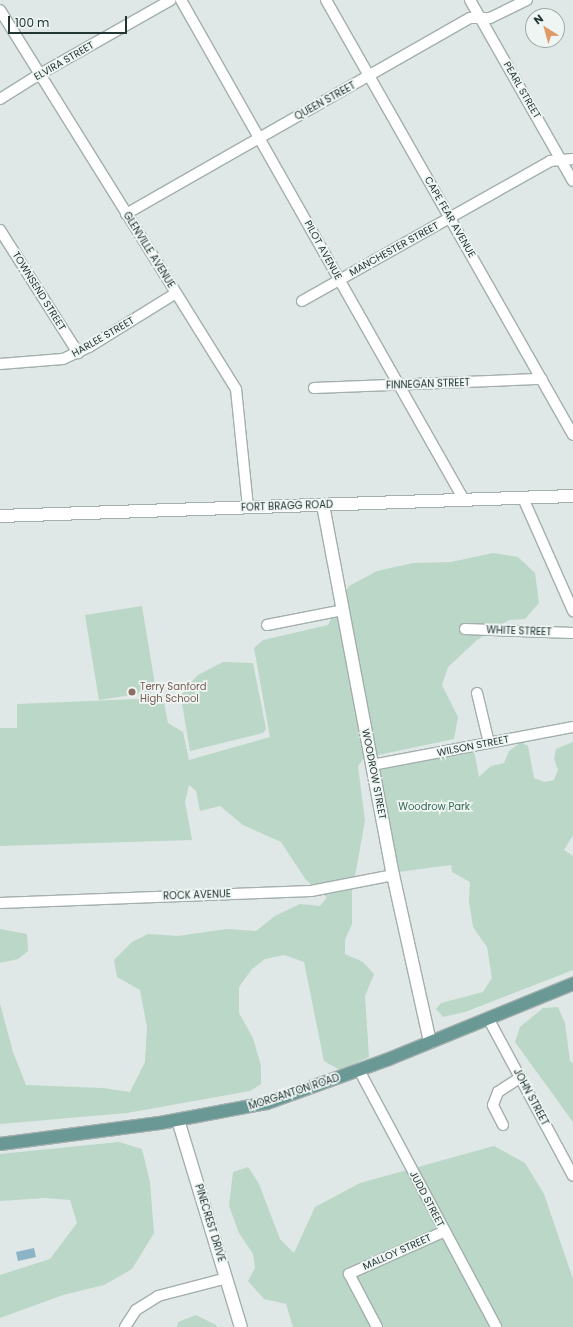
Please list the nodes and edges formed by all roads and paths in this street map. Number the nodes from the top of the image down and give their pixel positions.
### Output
1 (171, 0) edge
2 (181, 0) edge
3 (326, 0) edge
4 (470, 0) edge
5 (527, 0) edge
6 (0, 10) edge
7 (481, 18) junction
8 (40, 74) junction
9 (369, 76) junction
10 (0, 100) edge
11 (260, 138) junction
12 (573, 159) edge
13 (561, 161) junction
14 (573, 181) edge
15 (126, 214) junction
16 (450, 217) junction
17 (0, 230) edge
18 (340, 279) junction
19 (176, 292) junction
20 (302, 301) dead end
21 (78, 353) junction
22 (0, 364) edge
23 (542, 380) junction
24 (399, 385) junction
25 (314, 388) dead end
26 (573, 435) edge
27 (573, 496) edge
28 (523, 498) junction
29 (464, 500) junction
30 (323, 505) junction
31 (248, 508) junction
32 (0, 516) edge
33 (343, 610) junction
34 (573, 611) edge
35 (267, 625) dead end
36 (465, 629) dead end
37 (573, 633) edge
38 (477, 693) dead end
39 (573, 727) edge
40 (489, 743) junction
41 (372, 765) junction
42 (393, 875) junction
43 (0, 903) edge
44 (573, 984) edge
45 (488, 1018) junction
46 (430, 1042) junction
47 (359, 1070) junction
48 (521, 1077) junction
49 (178, 1120) junction
50 (503, 1125) dead end
51 (0, 1144) edge
52 (573, 1176) edge
53 (445, 1231) junction
54 (227, 1278) junction
55 (125, 1327) edge
56 (241, 1327) edge
57 (377, 1327) edge
58 (496, 1327) edge

1 - 8 street, ELVIRA STREET
2 - 11 street, PILOT AVENUE
3 - 9 street, CAPE FEAR AVENUE
4 - 7 street, PEARL STREET
5 - 7 street, QUEEN STREET
6 - 8 street, GLENVILLE AVENUE
7 - 9 street, QUEEN STREET
7 - 13 street, PEARL STREET
8 - 10 street, ELVIRA STREET
8 - 15 street, GLENVILLE AVENUE
9 - 11 street, QUEEN STREET
9 - 16 street, CAPE FEAR AVENUE
11 - 15 street, QUEEN STREET
11 - 18 street, PILOT AVENUE
12 - 13 street, MANCHESTER STREET
13 - 14 street, PEARL STREET
13 - 16 street, MANCHESTER STREET
15 - 19 street, GLENVILLE AVENUE
16 - 18 street, MANCHESTER STREET
16 - 23 street, CAPE FEAR AVENUE
17 - 21 street, TOWNSEND STREET
18 - 20 street, MANCHESTER STREET
18 - 24 street, PILOT AVENUE
19 - 21 street, HARLEE STREET
19 - 31 street, GLENVILLE AVENUE
21 - 22 street, HARLEE STREET
23 - 24 street, FINNEGAN STREET
23 - 26 street, CAPE FEAR AVENUE
24 - 25 street, FINNEGAN STREET
24 - 29 street, PILOT AVENUE
27 - 28 street, FORT BRAGG ROAD
28 - 29 street, FORT BRAGG ROAD
28 - 34 street
29 - 30 street, FORT BRAGG ROAD
30 - 31 street, FORT BRAGG ROAD
30 - 33 street, WOODROW STREET
31 - 32 street, FORT BRAGG ROAD
33 - 35 street
33 - 41 street, WOODROW STREET
36 - 37 street, WHITE STREET
38 - 40 street
39 - 40 street, WILSON STREET
40 - 41 street, WILSON STREET
41 - 42 street, WOODROW STREET
42 - 43 street, ROCK AVENUE
42 - 46 street, WOODROW STREET
44 - 45 main road, MORGANTON ROAD
45 - 46 main road, MORGANTON ROAD
45 - 48 street, JOHN STREET
46 - 47 main road, MORGANTON ROAD
47 - 49 main road, MORGANTON ROAD
47 - 53 street, JUDD STREET
48 - 50 street
48 - 52 street, JOHN STREET
49 - 51 main road, MORGANTON ROAD
49 - 54 street, PINECREST DRIVE
53 - 57 street, MALLOY STREET
53 - 58 street, JUDD STREET
54 - 55 street
54 - 56 street, PINECREST DRIVE

